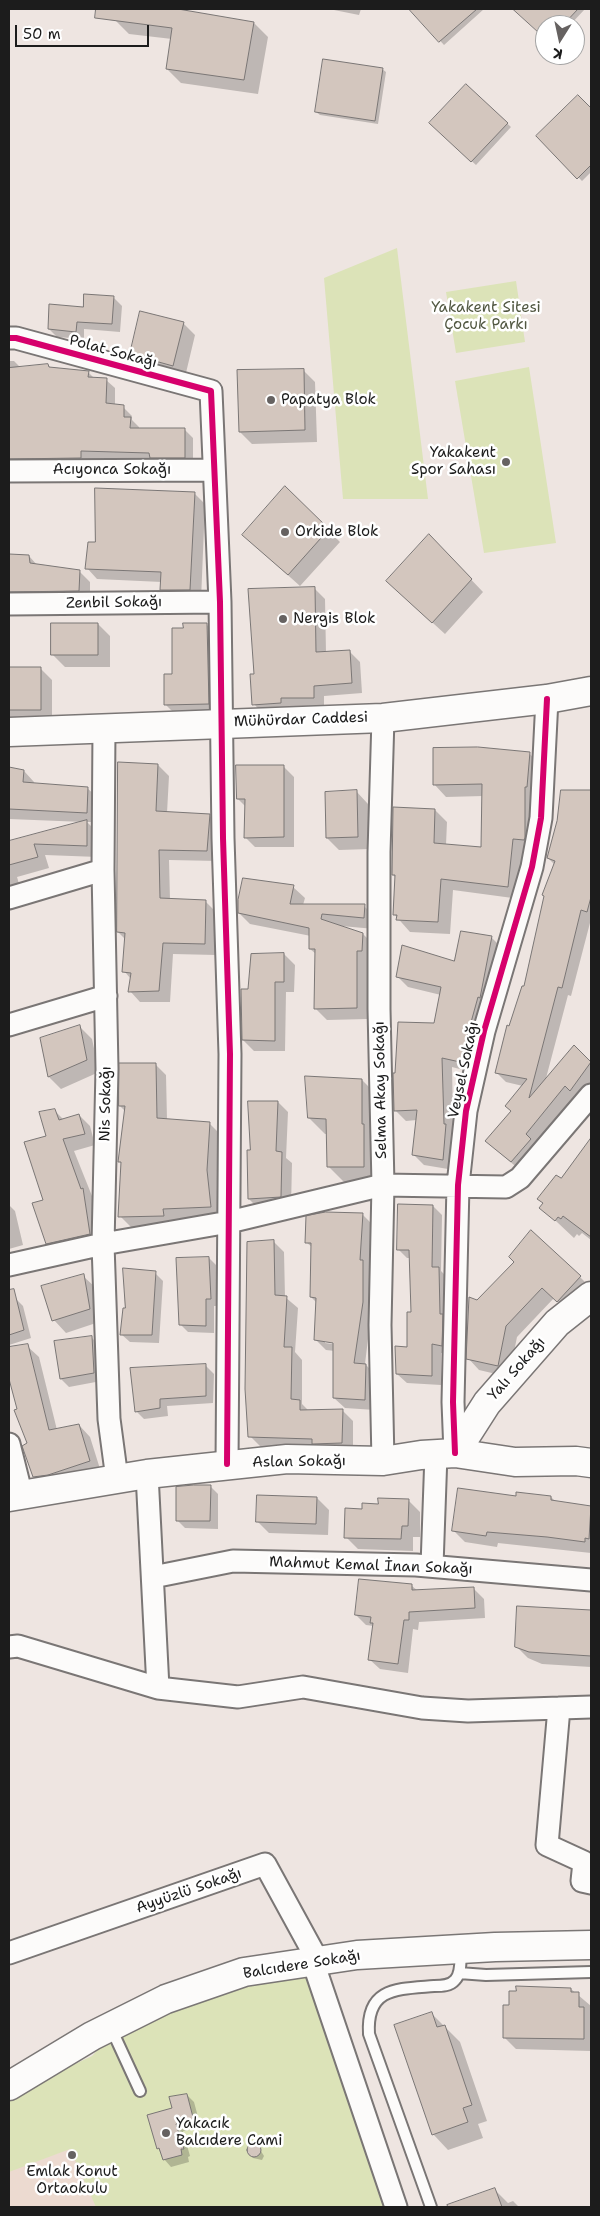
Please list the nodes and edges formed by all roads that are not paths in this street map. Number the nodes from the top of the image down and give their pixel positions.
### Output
1 (9, 338) edge
2 (214, 470) junction
3 (9, 471) edge
4 (220, 602) junction
5 (9, 604) edge
6 (591, 691) edge
7 (547, 699) junction
8 (382, 718) junction
9 (223, 723) junction
10 (104, 728) junction
11 (9, 732) edge
12 (103, 870) junction
13 (9, 898) edge
14 (106, 996) junction
15 (9, 1025) edge
16 (591, 1095) edge
17 (383, 1185) junction
18 (458, 1185) junction
19 (229, 1222) junction
20 (103, 1244) junction
21 (9, 1265) edge
22 (591, 1296) edge
23 (9, 1444) edge
24 (446, 1454) junction
25 (383, 1461) junction
26 (591, 1463) edge
27 (227, 1464) junction
28 (148, 1474) junction
29 (117, 1478) junction
30 (15, 1497) edge
31 (432, 1566) junction
32 (153, 1577) junction
33 (591, 1580) edge
34 (9, 1648) edge
35 (158, 1688) junction
36 (591, 1707) edge
37 (559, 1708) junction
38 (591, 1883) edge
39 (591, 1945) edge
40 (9, 1953) edge
41 (315, 1961) junction
42 (460, 1961) junction
43 (591, 1972) edge
44 (110, 2027) junction
45 (9, 2084) edge
46 (140, 2090) dead end
47 (396, 2207) edge
48 (431, 2207) edge

1 - 2 street, Polat Sokağı
2 - 3 street, Acıyonca Sokağı
2 - 4 street
4 - 5 street, Zenbil Sokağı
4 - 9 street
6 - 7 street, Mühürdar Caddesi
7 - 8 street, Mühürdar Caddesi
7 - 18 street, Veysel Sokağı
8 - 9 street, Mühürdar Caddesi
8 - 17 street, Selma Akay Sokağı
9 - 10 street, Mühürdar Caddesi
9 - 19 street
10 - 11 street, Mühürdar Caddesi
10 - 12 street, Nis Sokağı
12 - 13 street
12 - 14 street, Nis Sokağı
14 - 15 street
14 - 20 street, Nis Sokağı
16 - 18 street
17 - 18 street
17 - 19 street
17 - 25 street, Selma Akay Sokağı
18 - 24 street, Veysel Sokağı
19 - 20 street
19 - 27 street
20 - 21 street
20 - 29 street, Nis Sokağı
22 - 24 street, Yalı Sokağı
23 - 30 street
24 - 25 street, Aslan Sokağı
24 - 26 street, Aslan Sokağı
24 - 31 street, Veysel Sokağı
25 - 27 street, Aslan Sokağı
27 - 28 street, Aslan Sokağı
28 - 29 street, Aslan Sokağı
28 - 32 street
29 - 30 street, Aslan Sokağı
31 - 32 street, Mahmut Kemal İnan Sokağı
31 - 33 street, Mahmut Kemal İnan Sokağı
32 - 35 street
34 - 35 street
35 - 37 street
36 - 37 street
37 - 38 street
39 - 42 street, Balcıdere Sokağı
40 - 41 street, Ayyüzlü Sokağı
41 - 42 street, Balcıdere Sokağı
41 - 44 street, Balcıdere Sokağı
41 - 47 street
42 - 43 lane
42 - 48 lane
44 - 45 street, Balcıdere Sokağı
44 - 46 lane

